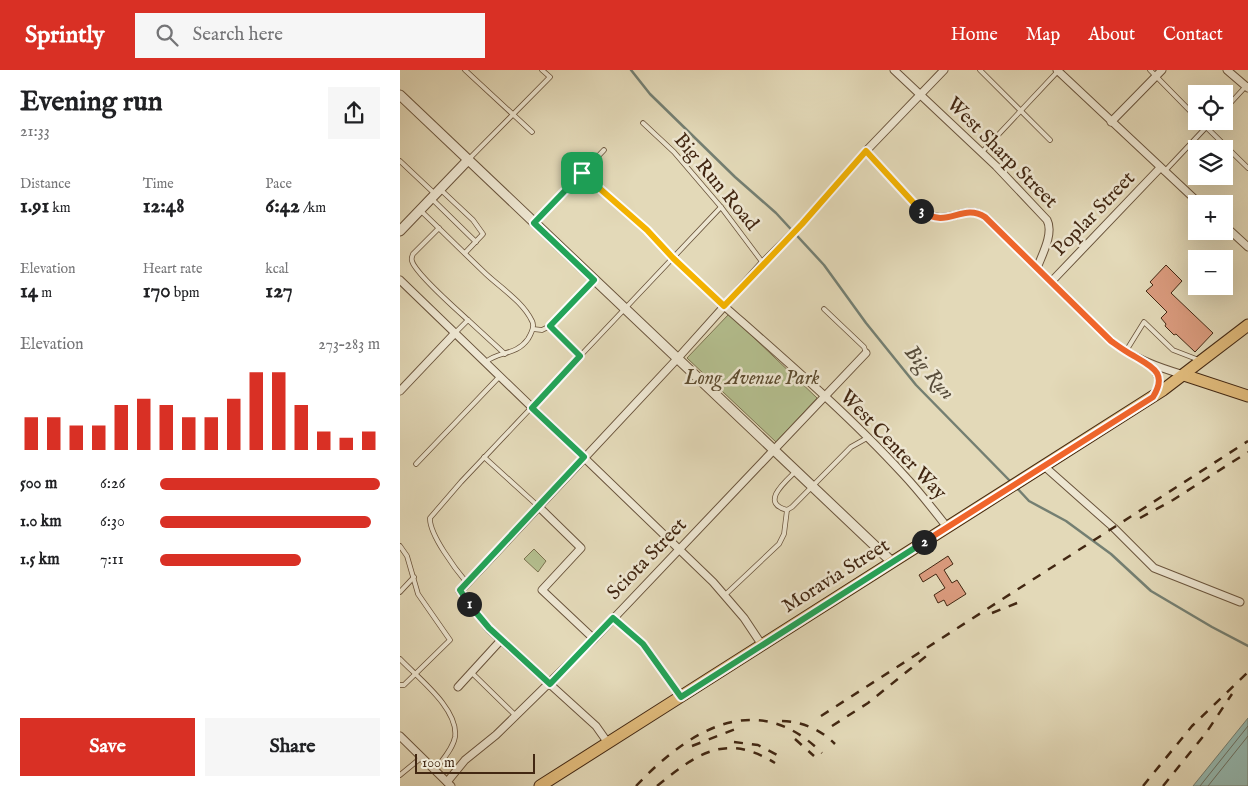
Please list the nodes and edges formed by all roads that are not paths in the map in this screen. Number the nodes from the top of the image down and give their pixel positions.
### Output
1 (465, 70) edge
2 (542, 70) edge
3 (894, 70) edge
4 (944, 70) edge
5 (980, 70) edge
6 (1058, 70) edge
7 (1150, 70) edge
8 (1162, 70) edge
9 (1227, 70) edge
10 (1156, 76) junction
11 (1247, 86) edge
12 (920, 94) junction
13 (400, 95) edge
14 (1233, 101) edge
15 (1188, 109) edge
16 (1021, 110) junction
17 (513, 115) junction
18 (1111, 122) junction
19 (643, 123) dead end
20 (1204, 130) edge
21 (1208, 130) edge
22 (532, 132) dead end
23 (1050, 140) dead end
24 (604, 150) dead end
25 (866, 151) junction
26 (981, 152) junction
27 (468, 160) junction
28 (400, 161) edge
29 (1248, 168) edge
30 (1162, 170) junction
31 (582, 173) junction
32 (436, 194) junction
33 (1190, 195) edge
34 (721, 207) junction
35 (420, 210) junction
36 (534, 223) junction
37 (439, 228) junction
38 (400, 230) edge
39 (1233, 233) edge
40 (476, 242) junction
41 (1248, 247) edge
42 (466, 253) junction
43 (673, 258) junction
44 (763, 263) junction
45 (1037, 268) junction
46 (400, 280) edge
47 (594, 280) junction
48 (1051, 282) junction
49 (724, 306) junction
50 (625, 309) junction
51 (824, 309) dead end
52 (468, 320) junction
53 (1248, 325) edge
54 (550, 326) junction
55 (533, 329) junction
56 (455, 333) junction
57 (1125, 351) junction
58 (866, 353) joint
59 (505, 354) junction
60 (580, 356) junction
61 (677, 358) junction
62 (1202, 361) junction
63 (486, 362) junction
64 (1150, 364) junction
65 (1184, 374) junction
66 (500, 376) junction
67 (400, 391) edge
68 (1248, 396) edge
69 (824, 397) junction
70 (1153, 397) junction
71 (532, 408) junction
72 (867, 438) junction
73 (774, 450) junction
74 (484, 457) junction
75 (584, 457) junction
76 (416, 464) dead end
77 (1044, 466) junction
78 (796, 471) junction
79 (812, 486) junction
80 (538, 506) junction
81 (787, 510) junction
82 (948, 527) junction
83 (400, 546) edge
84 (679, 549) junction
85 (892, 562) junction
86 (414, 577) junction
87 (467, 583) junction
88 (400, 592) edge
89 (725, 595) junction
90 (1240, 602) dead end
91 (613, 618) junction
92 (594, 639) junction
93 (502, 640) junction
94 (762, 645) junction
95 (400, 660) edge
96 (471, 673) junction
97 (415, 675) junction
98 (550, 684) junction
99 (400, 685) edge
100 (458, 687) dead end
101 (681, 697) junction
102 (515, 715) junction
103 (400, 736) edge
104 (608, 743) junction
105 (422, 757) junction
106 (435, 770) junction
107 (400, 775) edge
108 (449, 784) edge
109 (540, 786) edge

1 - 17 lane
2 - 17 lane
3 - 12 street, West Sharp Street
4 - 12 street
5 - 16 lane
6 - 16 lane
6 - 18 street
7 - 10 lane
8 - 10 street
9 - 11 street
10 - 15 lane
10 - 18 street
11 - 14 lane
12 - 25 street
12 - 26 street, West Sharp Street
13 - 27 street
16 - 23 lane
16 - 26 lane
17 - 22 lane
17 - 27 lane
18 - 30 street
19 - 34 lane, Big Run Road
20 - 30 lane
21 - 29 lane
24 - 31 lane
25 - 44 street
25 - 45 street
26 - 45 street, West Sharp Street
27 - 32 street
27 - 36 street
28 - 32 lane
30 - 33 street
30 - 48 street, Poplar Street
31 - 36 lane
31 - 43 lane
32 - 35 street
32 - 40 lane
32 - 40 lane
34 - 43 lane
34 - 44 lane, Big Run Road
35 - 37 lane
35 - 38 street
36 - 47 street
37 - 42 lane
37 - 52 lane
39 - 41 street
40 - 42 lane
42 - 55 lane
43 - 49 lane
43 - 50 lane
44 - 49 street
45 - 48 street
46 - 56 street
47 - 50 street
47 - 54 lane
48 - 57 street
49 - 61 street
49 - 69 street, West Center Way
50 - 60 lane
50 - 61 street
51 - 58 lane
52 - 56 lane
52 - 59 lane
53 - 62 main road, Moravia Street
54 - 55 lane
54 - 60 lane
55 - 59 lane
56 - 63 street
56 - 67 street
57 - 62 lane
57 - 64 street
58 - 69 street, Sciota Street
59 - 63 lane
60 - 71 lane
61 - 73 street
61 - 75 street
62 - 65 main road, Moravia Street
63 - 66 street
64 - 65 street
64 - 70 street
65 - 68 main road
65 - 70 main road, Moravia Street
66 - 71 street
66 - 76 lane
69 - 72 street, West Center Way
69 - 73 street, Sciota Street
70 - 77 main road, Moravia Street
71 - 74 lane
71 - 75 street
72 - 79 lane
72 - 82 street, West Center Way
73 - 78 street
73 - 84 street, Sciota Street
74 - 80 lane
74 - 87 lane
75 - 80 street
75 - 84 street
77 - 82 main road, Moravia Street
77 - 90 street
78 - 79 street
78 - 81 lane
79 - 81 lane
79 - 85 street
80 - 87 street
80 - 92 street
81 - 89 lane
82 - 85 main road, Moravia Street
83 - 86 lane
84 - 89 street
84 - 91 street, Sciota Street
85 - 94 main road, Moravia Street
86 - 88 lane
86 - 97 lane
87 - 93 street
89 - 94 street
91 - 92 street, Sciota Street
91 - 101 lane
92 - 98 street, Sciota Street
93 - 96 street
93 - 98 street
94 - 101 main road, Moravia Street
95 - 97 lane
96 - 100 street
96 - 102 lane
97 - 99 lane
97 - 106 lane
98 - 102 street, Sciota Street
98 - 104 street
101 - 104 main road, Moravia Street
102 - 108 street, Sciota Street
103 - 105 street
104 - 109 main road, Moravia Street
105 - 106 street
105 - 107 lane
106 - 108 street

